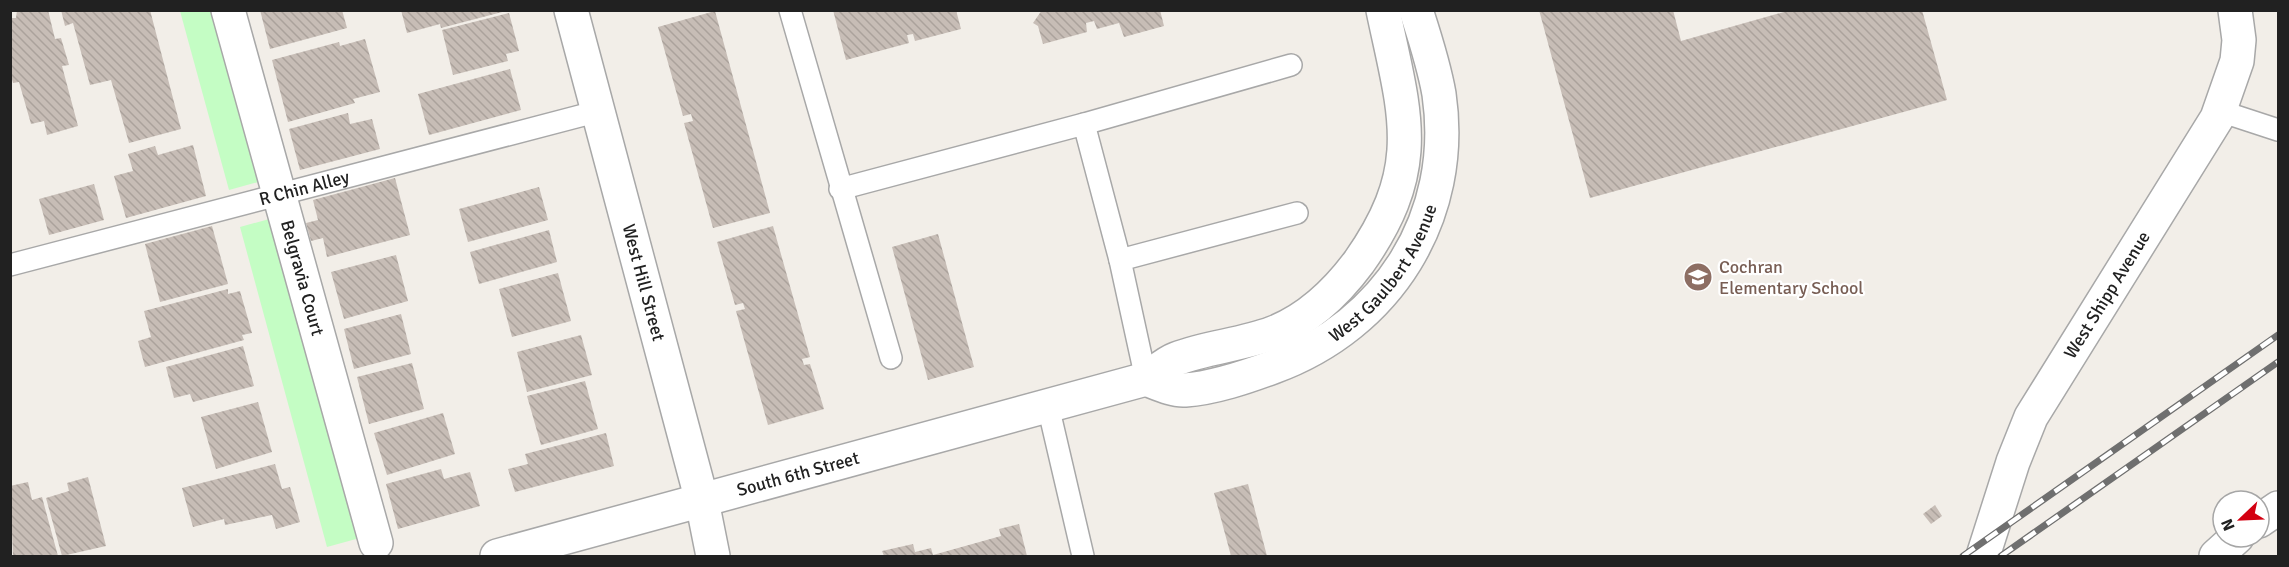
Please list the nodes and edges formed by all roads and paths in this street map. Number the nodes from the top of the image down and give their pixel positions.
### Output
1 (228, 10) edge
2 (571, 10) edge
3 (790, 10) edge
4 (1383, 10) edge
5 (1416, 10) edge
6 (2237, 25) edge
7 (1291, 65) dead end
8 (599, 111) junction
9 (2220, 111) junction
10 (1084, 124) junction
11 (2278, 130) edge
12 (840, 189) junction
13 (278, 193) junction
14 (1297, 213) dead end
15 (1120, 260) junction
16 (10, 265) edge
17 (891, 358) dead end
18 (1146, 379) junction
19 (1101, 391) joint
20 (1048, 406) junction
21 (702, 501) junction
22 (376, 543) dead end
23 (496, 556) edge
24 (713, 556) edge
25 (1083, 556) edge
26 (1983, 556) edge

1 - 13 street, Belgravia Court
2 - 8 street, West Hill Street
3 - 12 lane
4 - 18 street, West Gaulbert Avenue
5 - 18 street, West Gaulbert Avenue
6 - 9 street, West Shipp Avenue
7 - 10 lane
8 - 13 lane, R Chin Alley
8 - 21 street, West Hill Street
9 - 11 lane
9 - 26 street, West Shipp Avenue
10 - 12 lane
10 - 15 lane
12 - 17 lane
13 - 16 lane, R Chin Alley
13 - 22 street, Belgravia Court
14 - 15 lane
15 - 18 lane
18 - 19 street, West Gaulbert Avenue
19 - 20 street, South 6th Street
20 - 21 street, South 6th Street
20 - 25 lane
21 - 23 street, South 6th Street
21 - 24 street, West Hill Street

